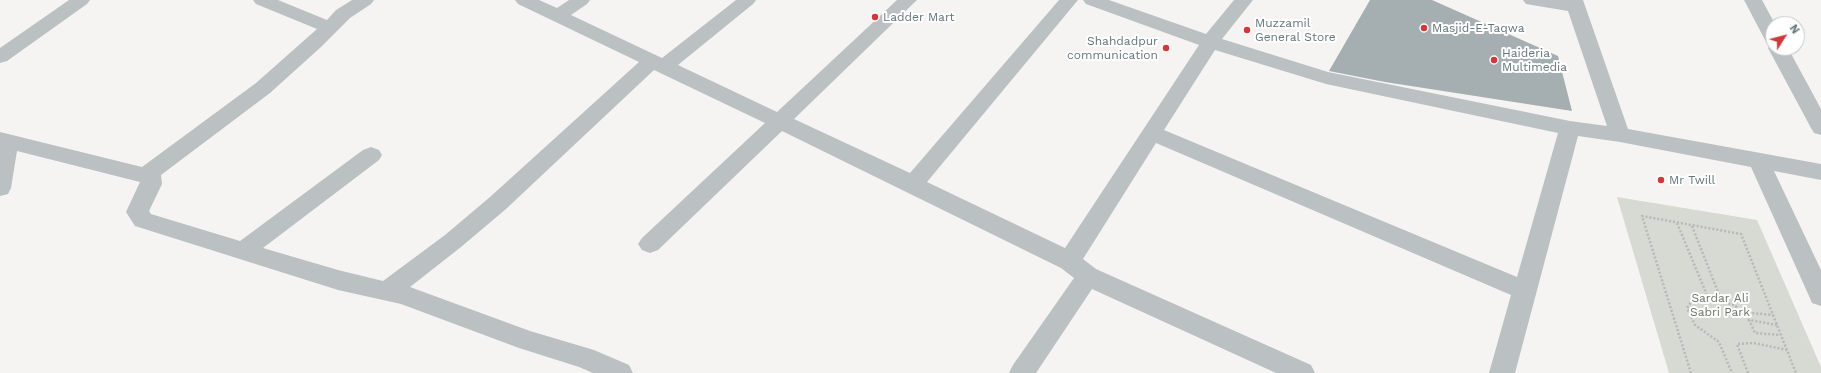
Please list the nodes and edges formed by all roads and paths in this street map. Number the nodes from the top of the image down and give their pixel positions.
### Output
1 (81, 0) edge
2 (262, 0) edge
3 (365, 0) edge
4 (524, 0) edge
5 (581, 0) edge
6 (747, 0) edge
7 (908, 0) edge
8 (1069, 0) edge
9 (1092, 0) edge
10 (1244, 0) edge
11 (1532, 0) edge
12 (1753, 0) edge
13 (1575, 3) edge
14 (558, 16) junction
15 (1765, 23) edge
16 (330, 28) junction
17 (1210, 42) junction
18 (0, 56) edge
19 (1782, 56) edge
20 (657, 64) junction
21 (778, 121) junction
22 (1570, 128) junction
23 (1821, 128) edge
24 (1151, 133) junction
25 (1620, 135) junction
26 (4, 140) edge
27 (371, 155) dead end
28 (1759, 161) junction
29 (1821, 172) edge
30 (146, 175) junction
31 (913, 184) junction
32 (0, 188) edge
33 (1677, 223) junction
34 (1692, 226) junction
35 (650, 244) dead end
36 (244, 250) junction
37 (1069, 261) junction
38 (1088, 276) junction
39 (1524, 290) junction
40 (387, 291) junction
41 (1821, 296) edge
42 (1773, 315) junction
43 (1777, 325) junction
44 (1780, 335) junction
45 (1787, 350) junction
46 (620, 373) edge
47 (1022, 373) edge
48 (1302, 373) edge
49 (1502, 373) edge
50 (1690, 373) edge
51 (1732, 373) edge
52 (1748, 373) edge
53 (1796, 373) edge

1 - 18 street
2 - 16 street
3 - 16 street
4 - 14 street
5 - 14 street
6 - 20 street
7 - 21 street
8 - 31 street
9 - 17 street
10 - 17 street
11 - 13 street
12 - 15 street
13 - 25 street
14 - 20 street
16 - 30 street
17 - 22 street
17 - 24 street
19 - 23 street
20 - 21 street
20 - 40 street
21 - 31 street
21 - 35 street
22 - 25 street
22 - 39 street
24 - 37 street
24 - 39 street
25 - 28 street
26 - 30 street
26 - 32 street
27 - 36 street
28 - 29 street
28 - 41 street
30 - 36 street
31 - 37 street
33 - 34 path
33 - 50 path
33 - 51 path
34 - 42 path
34 - 42 path
36 - 40 street
37 - 38 street
38 - 47 street
38 - 48 street
39 - 49 street
40 - 46 street
42 - 43 path
43 - 44 path
43 - 44 path
44 - 45 path
45 - 52 path
45 - 53 path

